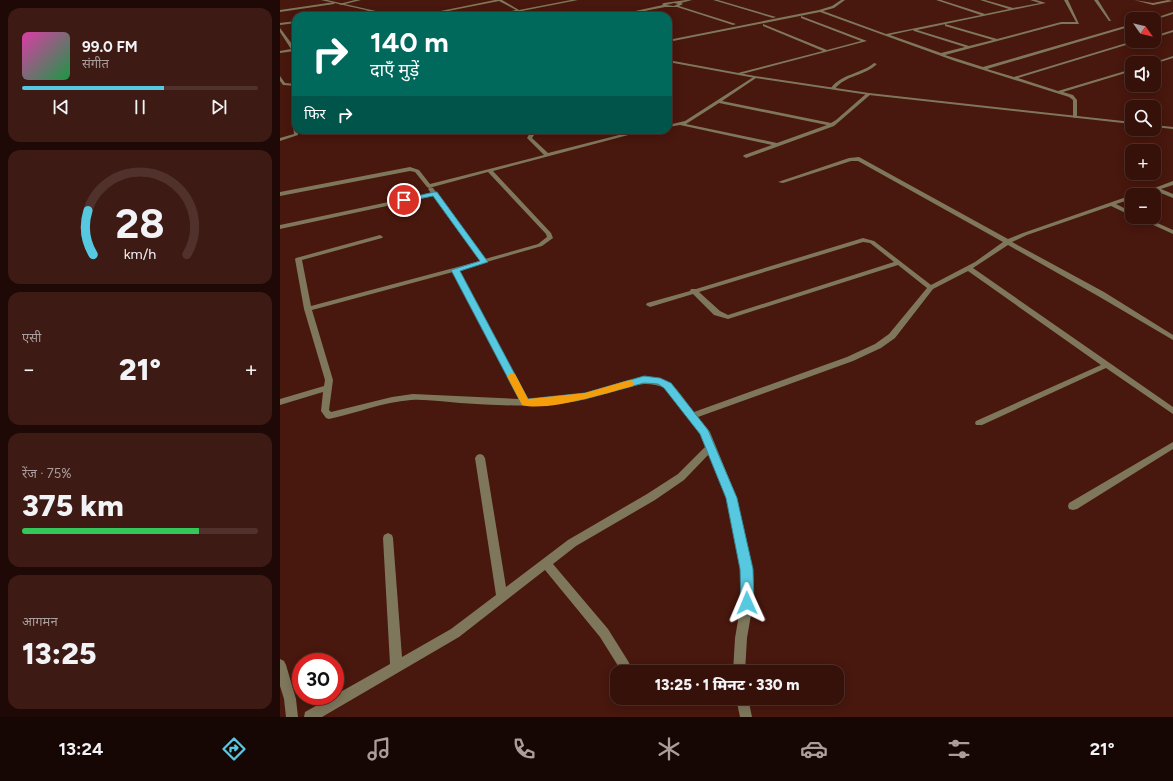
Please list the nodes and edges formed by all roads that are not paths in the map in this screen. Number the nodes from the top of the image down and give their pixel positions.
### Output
1 (322, 0) edge
2 (358, 0) edge
3 (499, 0) edge
4 (561, 0) edge
5 (576, 0) edge
6 (690, 0) edge
7 (715, 0) edge
8 (843, 0) edge
9 (938, 0) edge
10 (982, 0) edge
11 (1032, 0) edge
12 (1066, 0) edge
13 (1096, 0) edge
14 (1136, 0) edge
15 (1173, 0) edge
16 (566, 2) junction
17 (662, 2) dead end
18 (334, 3) junction
19 (341, 4) junction
20 (665, 4) junction
21 (677, 4) junction
22 (518, 10) junction
23 (1015, 10) junction
24 (280, 11) edge
25 (371, 11) junction
26 (820, 11) junction
27 (365, 12) edge
28 (376, 12) edge
29 (438, 12) edge
30 (509, 12) edge
31 (631, 12) edge
32 (1173, 13) edge
33 (987, 15) junction
34 (774, 17) dead end
35 (802, 17) dead end
36 (1161, 17) edge
37 (1110, 20) dead end
38 (292, 22) edge
39 (280, 24) edge
40 (734, 24) dead end
41 (943, 24) junction
42 (764, 25) dead end
43 (1125, 28) edge
44 (280, 29) edge
45 (915, 30) junction
46 (1173, 31) edge
47 (884, 35) junction
48 (1161, 35) edge
49 (282, 36) edge
50 (672, 40) edge
51 (998, 40) junction
52 (1125, 45) edge
53 (292, 46) edge
54 (970, 48) junction
55 (292, 50) edge
56 (826, 51) junction
57 (280, 52) edge
58 (942, 55) junction
59 (1172, 58) edge
60 (1161, 61) edge
61 (672, 62) edge
62 (875, 64) dead end
63 (984, 68) junction
64 (1125, 72) edge
65 (739, 74) junction
66 (280, 77) edge
67 (756, 77) junction
68 (1014, 78) junction
69 (292, 84) edge
70 (833, 88) junction
71 (1058, 92) junction
72 (869, 94) junction
73 (718, 101) junction
74 (1075, 117) junction
75 (1125, 123) edge
76 (682, 124) junction
77 (672, 125) edge
78 (832, 125) junction
79 (1161, 127) edge
80 (1173, 128) edge
81 (296, 134) edge
82 (532, 134) edge
83 (629, 134) edge
84 (280, 140) edge
85 (778, 145) junction
86 (547, 155) junction
87 (746, 156) dead end
88 (489, 170) junction
89 (781, 182) dead end
90 (1173, 183) edge
91 (429, 186) junction
92 (1159, 188) edge
93 (1161, 191) edge
94 (280, 194) edge
95 (434, 194) junction
96 (1173, 196) edge
97 (1125, 199) edge
98 (1111, 204) junction
99 (1125, 211) edge
100 (1155, 224) edge
101 (280, 227) edge
102 (1173, 232) edge
103 (380, 237) dead end
104 (1007, 242) junction
105 (484, 262) junction
106 (898, 263) junction
107 (968, 268) junction
108 (455, 270) junction
109 (930, 288) junction
110 (694, 290) junction
111 (650, 305) dead end
112 (308, 309) junction
113 (1173, 338) edge
114 (1108, 365) junction
115 (329, 387) junction
116 (280, 402) edge
117 (525, 402) junction
118 (1173, 410) edge
119 (693, 416) junction
120 (978, 423) dead end
121 (1173, 445) edge
122 (711, 447) junction
123 (480, 458) dead end
124 (1073, 506) dead end
125 (388, 538) dead end
126 (546, 564) junction
127 (502, 598) junction
128 (280, 665) edge
129 (624, 665) dead end
130 (739, 665) edge
131 (396, 666) junction
132 (743, 705) edge
133 (292, 717) edge
134 (310, 717) edge
135 (746, 717) edge

1 - 18 street
2 - 19 street
3 - 22 street
3 - 29 street
4 - 16 street
5 - 16 street
6 - 21 street
7 - 34 street
8 - 26 street
9 - 33 street
10 - 23 street
11 - 23 street
12 - 51 street
13 - 37 street
14 - 15 street
16 - 22 street
17 - 20 street
18 - 19 street
18 - 24 street
19 - 25 street
20 - 21 street
20 - 31 street
21 - 40 street
22 - 30 street
23 - 33 street
25 - 27 street
25 - 28 street
26 - 47 street
26 - 50 street
32 - 36 street
33 - 41 street
35 - 56 street
38 - 39 street
41 - 45 street
41 - 51 street
42 - 56 street
43 - 63 street
44 - 49 street
45 - 47 street
45 - 54 street
46 - 48 street
47 - 58 street
49 - 53 street
51 - 54 street
52 - 68 street
54 - 58 street
55 - 57 street
56 - 65 street
58 - 63 street
59 - 60 street
61 - 65 street
62 - 70 street
63 - 68 street
64 - 71 street
65 - 67 street
66 - 69 street
67 - 70 street
67 - 73 street
68 - 71 street
70 - 72 street
71 - 74 street
72 - 74 street
72 - 78 street
73 - 76 street
73 - 78 street
74 - 75 street
76 - 77 street
76 - 85 street
78 - 85 street
79 - 80 street
81 - 84 street
82 - 86 street
83 - 86 street
85 - 87 street
86 - 88 street
88 - 91 street
88 - 105 street
89 - 104 street
90 - 92 street
91 - 94 street
91 - 95 street
93 - 96 street
95 - 101 street
95 - 105 street
97 - 98 street
98 - 99 street
98 - 104 street
100 - 102 street
103 - 112 street
104 - 107 street
104 - 113 street
105 - 108 street
106 - 109 street
106 - 110 street
106 - 110 street
107 - 109 street
107 - 114 street
108 - 112 street
108 - 117 street
109 - 119 street
110 - 111 street
112 - 115 street
114 - 118 street
114 - 120 street
115 - 116 street
115 - 117 street
117 - 119 street
119 - 122 street
121 - 124 street
122 - 126 street
122 - 130 street
123 - 127 street
125 - 131 street
126 - 127 street
126 - 129 street
127 - 131 street
128 - 133 street
131 - 134 street
132 - 135 street

